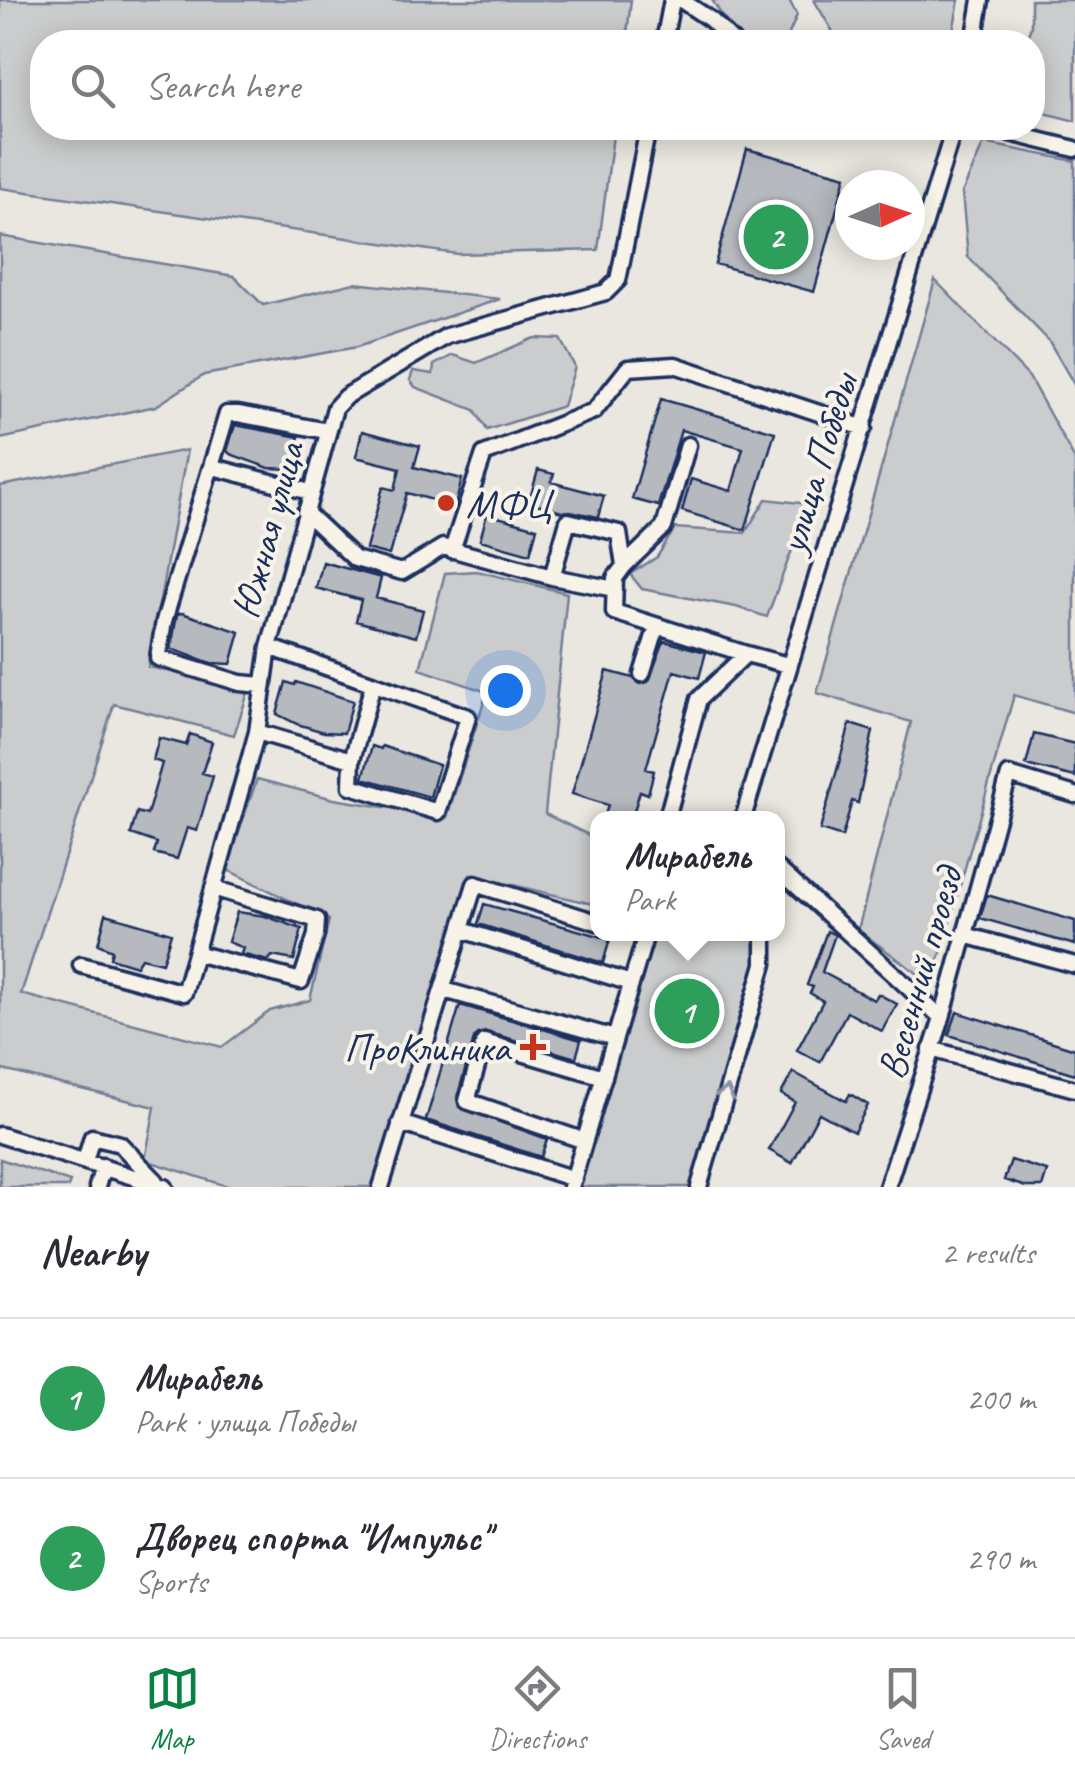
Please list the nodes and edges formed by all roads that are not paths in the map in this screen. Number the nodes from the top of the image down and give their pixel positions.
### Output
1 (672, 0) edge
2 (681, 0) edge
3 (982, 0) edge
4 (666, 30) edge
5 (721, 30) edge
6 (976, 30) edge
7 (646, 140) edge
8 (950, 140) edge
9 (1036, 140) edge
10 (1075, 150) edge
11 (864, 428) junction
12 (327, 431) junction
13 (688, 445) dead end
14 (213, 467) junction
15 (310, 492) junction
16 (305, 512) junction
17 (452, 550) junction
18 (624, 566) junction
19 (552, 577) junction
20 (615, 589) junction
21 (658, 626) junction
22 (270, 647) junction
23 (746, 654) junction
24 (788, 665) junction
25 (642, 674) dead end
26 (373, 684) junction
27 (263, 685) junction
28 (257, 732) junction
29 (352, 760) junction
30 (1075, 795) edge
31 (669, 811) edge
32 (745, 811) edge
33 (785, 875) edge
34 (213, 888) junction
35 (590, 920) edge
36 (462, 930) junction
37 (965, 935) junction
38 (640, 941) edge
39 (764, 941) edge
40 (195, 954) junction
41 (81, 965) dead end
42 (1075, 966) edge
43 (631, 983) junction
44 (444, 990) junction
45 (942, 1018) junction
46 (615, 1038) junction
47 (931, 1049) junction
48 (604, 1077) junction
49 (1075, 1090) edge
50 (400, 1123) junction
51 (0, 1135) edge
52 (585, 1141) junction
53 (86, 1161) junction
54 (103, 1166) junction
55 (572, 1183) edge
56 (163, 1186) edge
57 (387, 1186) edge
58 (96, 1187) edge
59 (699, 1187) edge
60 (888, 1187) edge

1 - 4 street
2 - 5 street
3 - 6 street
7 - 12 street, Южная улица
8 - 11 street, улица Победы
9 - 10 street
11 - 17 street
11 - 24 street, улица Победы
12 - 14 street
12 - 15 street, Южная улица
13 - 18 street
14 - 15 street
14 - 27 street
15 - 16 street, Южная улица
16 - 17 street
16 - 22 street, Южная улица
17 - 19 street
18 - 19 street
18 - 20 street
19 - 20 street
20 - 21 street
21 - 23 street
21 - 25 street
22 - 26 street
22 - 27 street, Южная улица
23 - 24 street
23 - 31 street
24 - 32 street, улица Победы
26 - 29 street
26 - 29 street
27 - 28 street, Южная улица
28 - 29 street
28 - 34 street, Южная улица
30 - 37 street, Весенний проезд
33 - 45 street
34 - 40 street, Южная улица
34 - 40 street
35 - 36 street
36 - 43 street
36 - 44 street
37 - 42 street
37 - 45 street, Весенний проезд
38 - 43 street
59 -> 39 street
40 - 41 street, Южная улица
43 - 46 street
44 - 46 street
44 - 50 street
45 - 47 street, Весенний проезд
46 - 48 street
47 - 49 street
47 - 60 street, Весенний проезд
48 - 52 street
48 - 52 street
50 - 55 street
50 - 57 street
51 - 53 street
52 - 55 street
53 - 54 street
53 - 56 street
54 - 56 street
54 - 58 street

